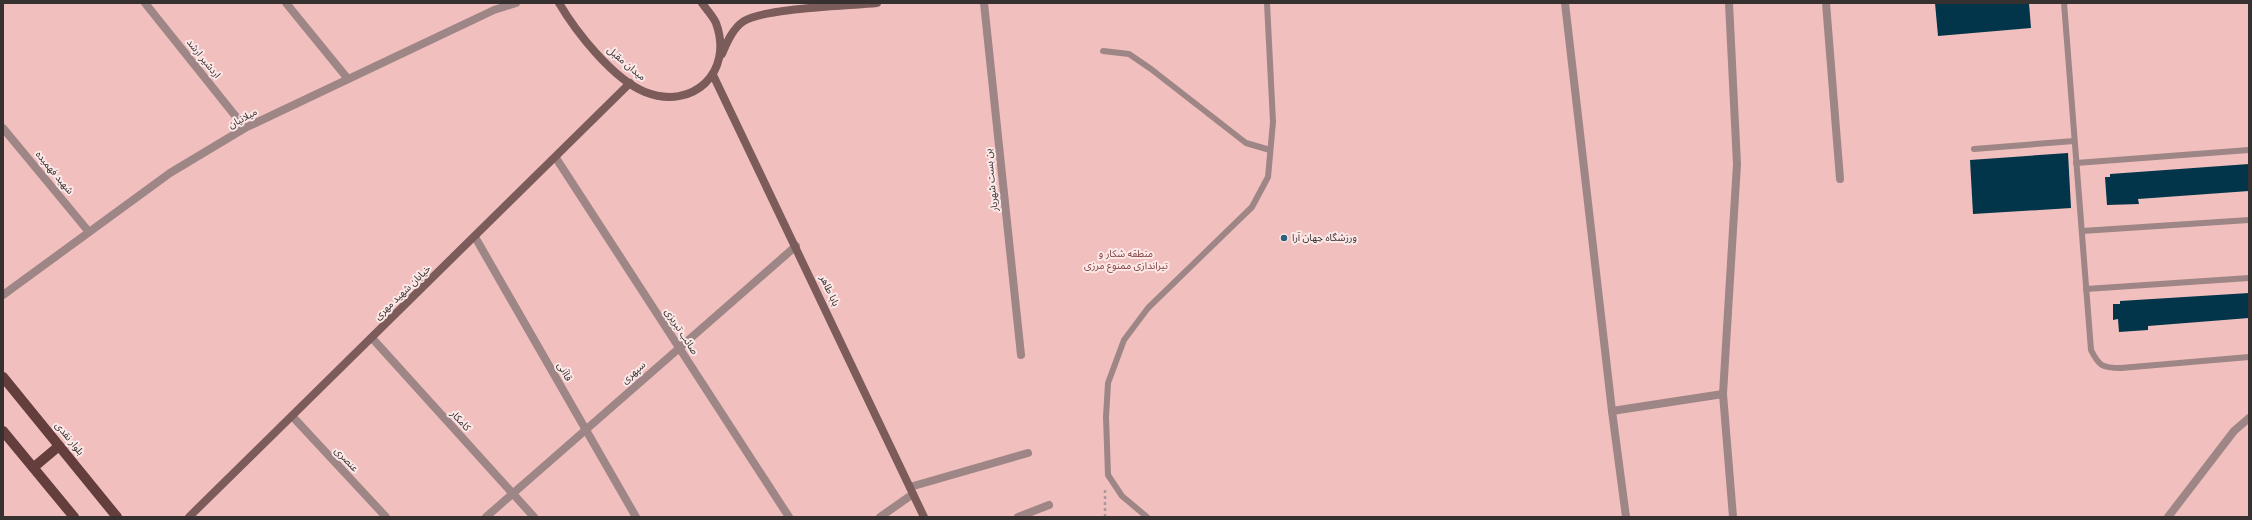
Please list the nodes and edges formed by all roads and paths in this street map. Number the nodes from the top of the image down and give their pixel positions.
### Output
1 (145, 3) edge
2 (286, 3) edge
3 (516, 3) edge
4 (560, 3) edge
5 (702, 3) edge
6 (877, 3) edge
7 (984, 3) edge
8 (1267, 3) edge
9 (1565, 3) edge
10 (1730, 3) edge
11 (1826, 3) edge
12 (2064, 3) edge
13 (1103, 51) dead end
14 (720, 58) junction
15 (713, 75) junction
16 (348, 78) junction
17 (630, 83) junction
18 (3, 128) edge
19 (245, 128) junction
20 (2074, 141) junction
21 (1974, 149) dead end
22 (1270, 150) junction
23 (2249, 150) edge
24 (556, 158) junction
25 (2076, 163) junction
26 (1840, 180) dead end
27 (2249, 220) edge
28 (2082, 231) junction
29 (89, 232) junction
30 (475, 237) junction
31 (796, 246) junction
32 (2249, 278) edge
33 (2086, 289) junction
34 (3, 295) edge
35 (372, 338) junction
36 (679, 348) junction
37 (1021, 355) dead end
38 (2249, 357) edge
39 (3, 377) edge
40 (1723, 394) junction
41 (1612, 411) junction
42 (292, 416) junction
43 (2249, 418) edge
44 (585, 429) junction
45 (3, 431) edge
46 (59, 446) junction
47 (1028, 453) dead end
48 (34, 467) junction
49 (1108, 475) junction
50 (911, 490) junction
51 (512, 494) junction
52 (1049, 505) dead end
53 (74, 517) edge
54 (117, 517) edge
55 (189, 517) edge
56 (386, 517) edge
57 (486, 517) edge
58 (534, 517) edge
59 (636, 517) edge
60 (789, 517) edge
61 (880, 517) edge
62 (924, 517) edge
63 (1018, 517) edge
64 (1105, 517) edge
65 (1148, 517) edge
66 (1626, 517) edge
67 (1733, 517) edge
68 (2168, 517) edge

1 - 19 street, اردشیر ارشد
2 - 16 street
3 - 16 street, میلانیان
4 - 17 main road, میدان مقبل
5 - 14 main road, میدان مقبل
6 - 14 main road
7 - 37 street, بن بست شهریار
8 - 22 lane
9 - 41 street
10 - 40 street
11 - 26 street
12 - 20 lane
13 - 22 lane
14 - 15 main road, میدان مقبل
15 - 17 main road, میدان مقبل
15 - 31 main road, بابا طاهر
16 - 19 street, میلانیان
17 - 24 main road, خیابان شهید مهری
18 - 29 street, شهید فهمیده
19 - 29 street, میلانیان
20 - 21 lane
20 - 25 lane
22 - 49 lane
23 - 25 lane
24 - 30 main road, خیابان شهید مهری
24 - 36 street, صائب تبریزی
25 - 28 lane
27 - 28 lane
28 - 33 lane
29 - 34 street, میلانیان
30 - 35 main road, خیابان شهید مهری
30 - 44 street, قاآنی
31 - 36 street, سپهری
31 - 50 main road, بابا طاهر
32 - 33 lane
33 - 38 lane
35 - 42 main road, خیابان شهید مهری
35 - 51 street, کامکار
36 - 44 street, سپهری
36 - 60 street, صائب تبریزی
39 - 46 main road, بلوار نقدی
40 - 41 street
40 - 67 street
41 - 66 street
42 - 55 main road, خیابان شهید مهری
42 - 56 street, عنصری
43 - 68 street
44 - 51 street, سپهری
44 - 59 street, قاآنی
45 - 48 main road
46 - 48 main road
46 - 54 main road, بلوار نقدی
47 - 50 street
48 - 53 main road
49 - 64 path
49 - 65 lane
50 - 61 street
50 - 62 main road, بابا طاهر
51 - 57 street, سپهری
51 - 58 street, کامکار
52 - 63 street

